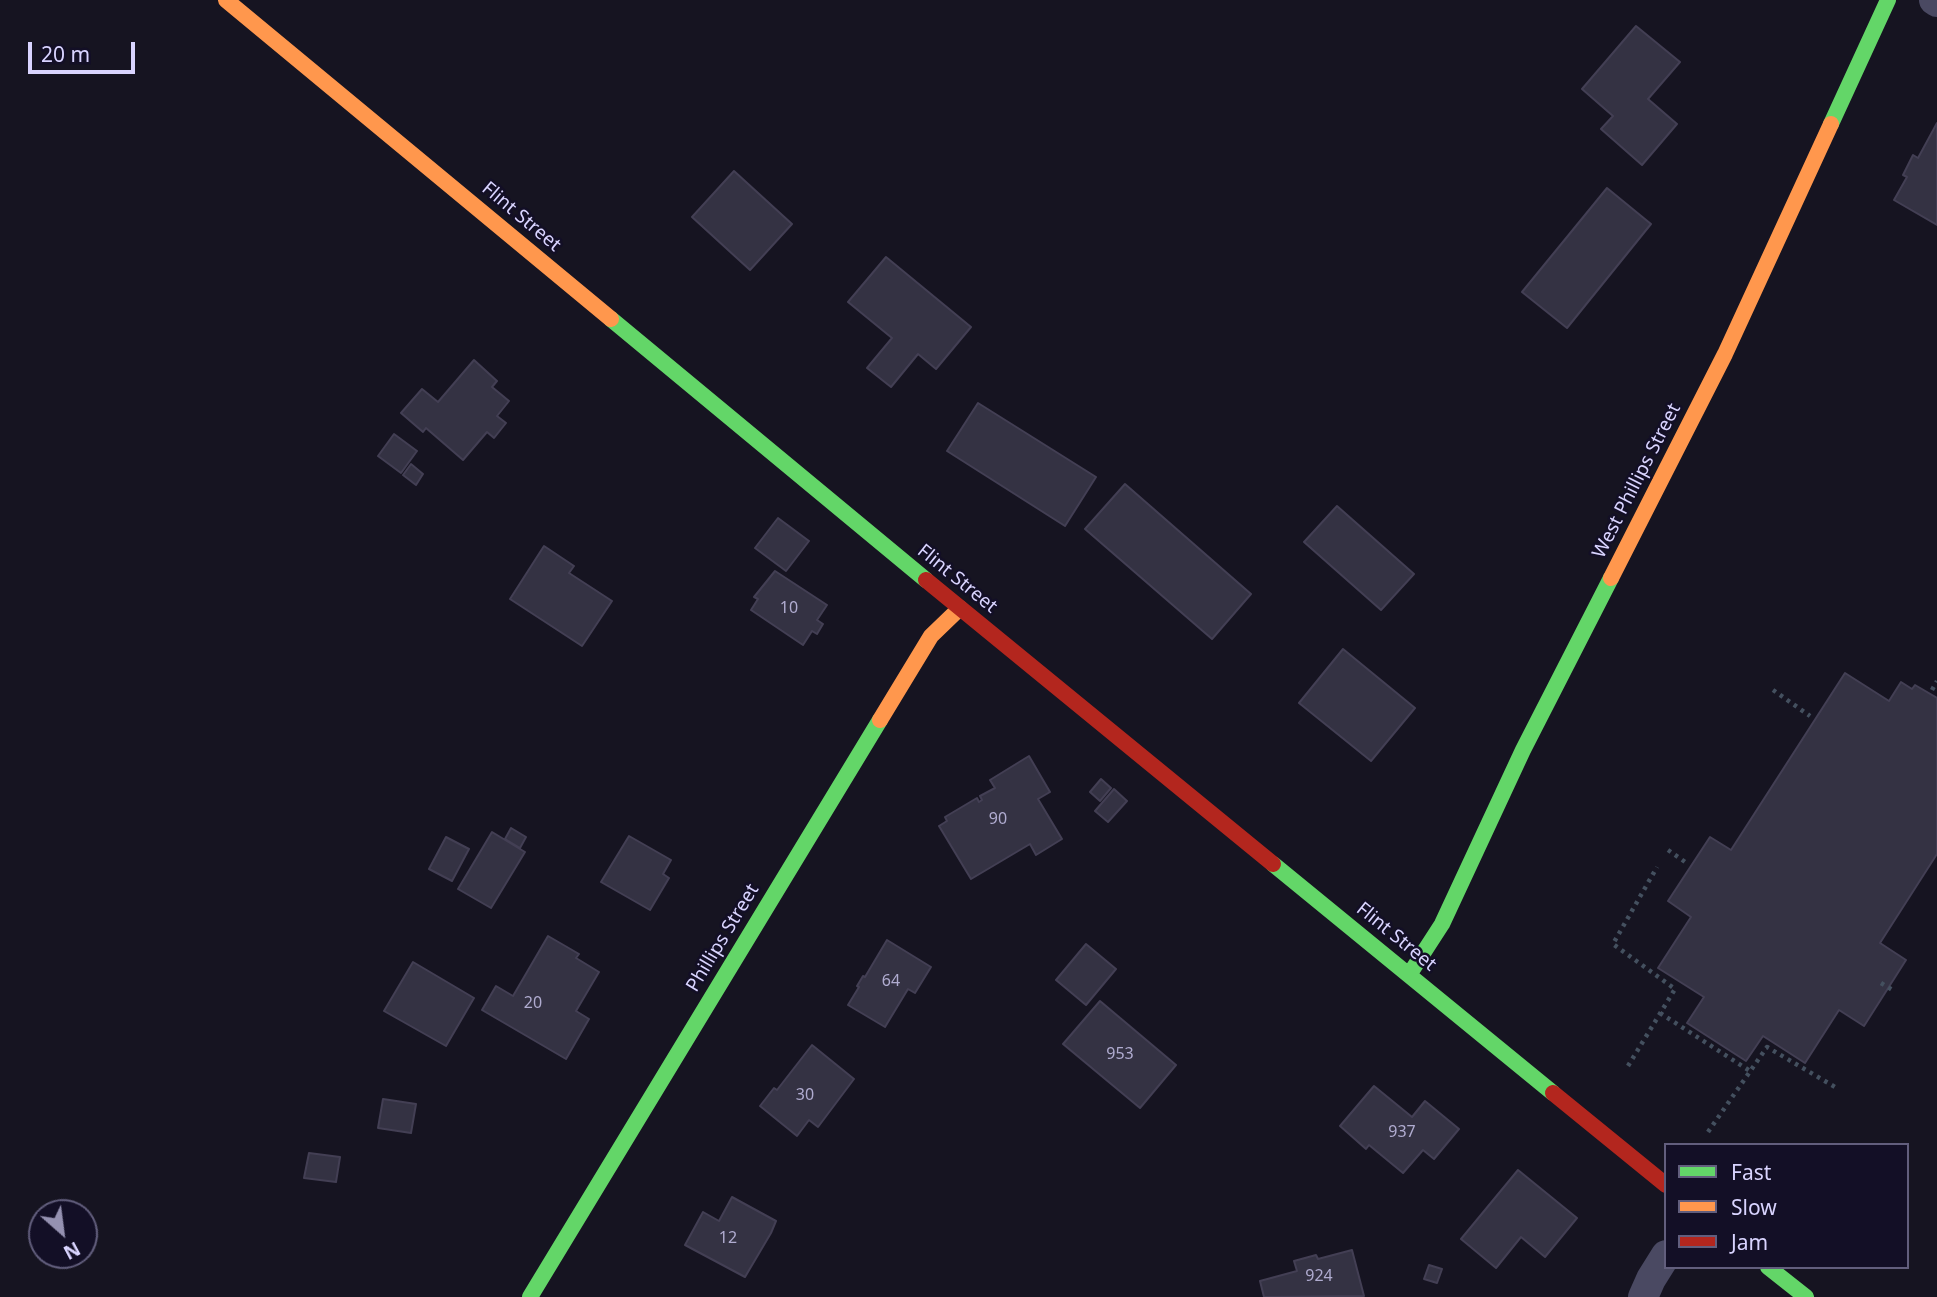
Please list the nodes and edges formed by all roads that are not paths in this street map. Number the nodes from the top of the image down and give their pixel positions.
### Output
1 (226, 0) edge
2 (1888, 0) edge
3 (960, 608) junction
4 (1409, 975) junction
5 (1664, 1183) edge
6 (1664, 1258) edge
7 (1771, 1269) edge
8 (530, 1297) edge
9 (1643, 1297) edge
10 (1806, 1297) edge

1 - 3 street, Flint Street
2 - 4 street, West Phillips Street
3 - 4 street, Flint Street
3 - 8 street, Phillips Street
4 - 5 street, Flint Street
6 - 9 street
7 - 10 street

